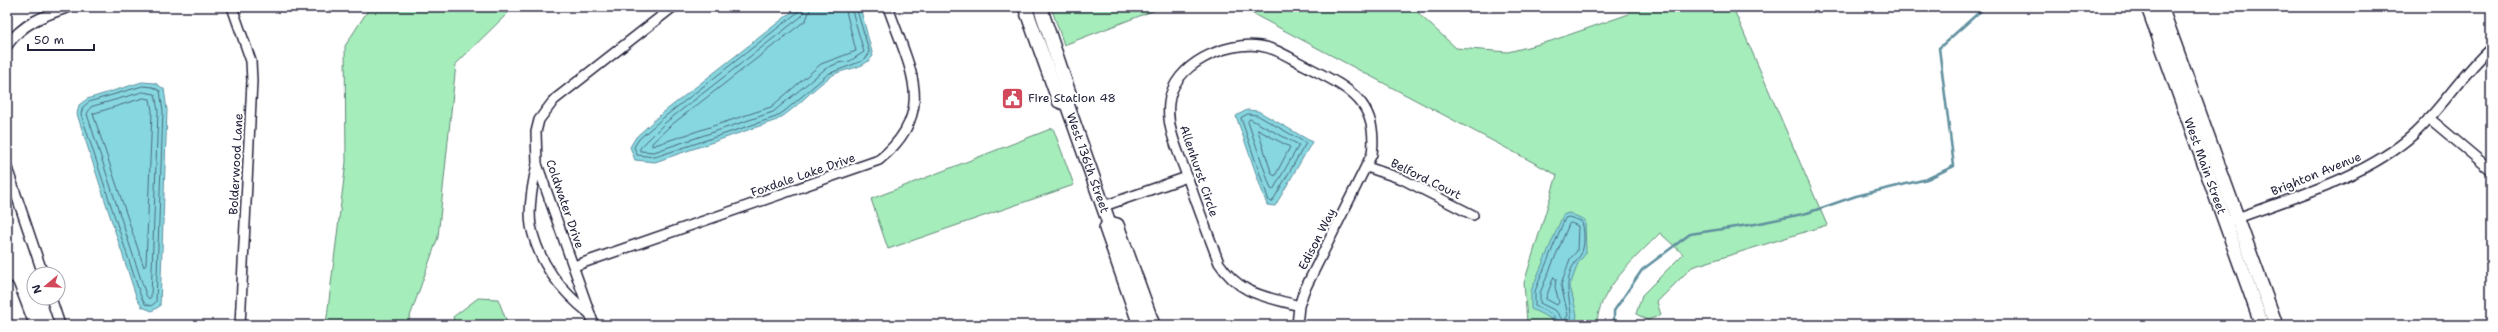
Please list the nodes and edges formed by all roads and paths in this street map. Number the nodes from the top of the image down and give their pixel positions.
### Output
1 (70, 7) edge
2 (232, 7) edge
3 (673, 7) edge
4 (888, 7) edge
5 (1025, 7) edge
6 (1040, 7) edge
7 (2148, 7) edge
8 (2162, 7) edge
9 (7, 46) edge
10 (2491, 48) edge
11 (1067, 104) junction
12 (2429, 118) junction
13 (537, 164) junction
14 (1367, 167) junction
15 (7, 168) edge
16 (2491, 170) edge
17 (1187, 177) junction
18 (1104, 206) junction
19 (1473, 215) dead end
20 (2237, 218) junction
21 (2225, 222) junction
22 (1109, 223) junction
23 (40, 266) edge
24 (574, 266) junction
25 (7, 288) edge
26 (54, 306) edge
27 (1299, 306) junction
28 (590, 314) junction
29 (2270, 324) edge
30 (21, 325) edge
31 (60, 325) edge
32 (240, 325) edge
33 (594, 325) edge
34 (1140, 325) edge
35 (1153, 325) edge
36 (1297, 325) edge

1 - 9 street
2 - 32 street, Bolderwood Lane
3 - 13 street, Coldwater Drive
4 - 24 street, Foxdale Lake Drive
5 - 11 street, West 136th Street
6 - 11 street, West 136th Street
7 - 21 street, West Main Street
8 - 20 street, West Main Street
10 - 12 street, Brighton Avenue
11 - 18 street, West 136th Street
12 - 16 street
12 - 20 street, Brighton Avenue
13 - 24 street, Coldwater Drive
13 - 28 street
14 - 17 street, Allenhurst Circle
14 - 19 street, Belford Court
14 - 27 street, Edison Way
15 - 23 street
17 - 18 street
17 - 27 street, Allenhurst Circle
18 - 22 street, West 136th Street
20 - 21 street, Brighton Avenue
20 - 29 street, West Main Street
21 - 29 street, West Main Street
22 - 34 street, West 136th Street
22 - 35 street, West 136th Street
24 - 28 street, Coldwater Drive
25 - 30 street
26 - 31 street
27 - 36 street, Edison Way
28 - 33 street, Coldwater Drive

